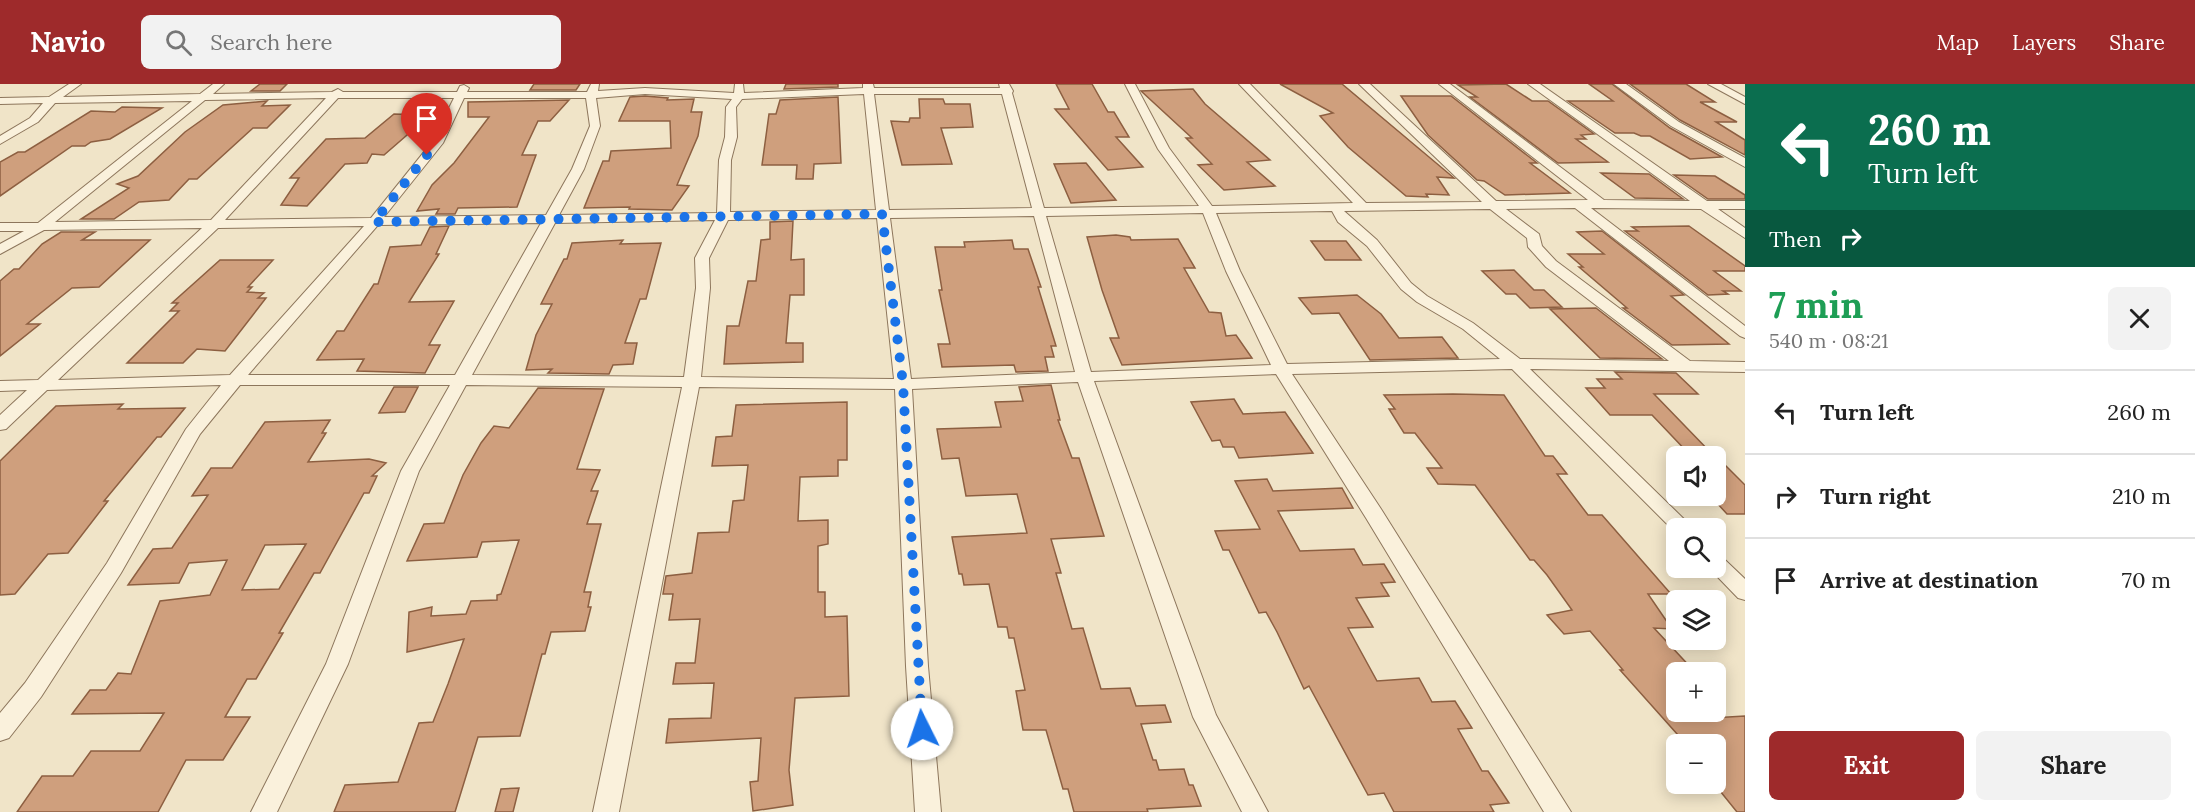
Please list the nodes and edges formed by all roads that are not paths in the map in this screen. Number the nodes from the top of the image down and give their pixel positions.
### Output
1 (76, 84) edge
2 (219, 84) edge
3 (346, 84) edge
4 (466, 84) edge
5 (1130, 84) edge
6 (1244, 84) edge
7 (1364, 84) edge
8 (1444, 84) edge
9 (1533, 84) edge
10 (1619, 84) edge
11 (1713, 84) edge
12 (868, 87) edge
13 (1006, 88) edge
14 (594, 89) edge
15 (739, 90) edge
16 (334, 95) junction
17 (459, 95) junction
18 (202, 98) junction
19 (53, 99) junction
20 (0, 101) edge
21 (1745, 101) edge
22 (0, 141) edge
23 (1745, 163) edge
24 (1578, 204) junction
25 (1601, 204) junction
26 (1493, 205) junction
27 (1745, 205) edge
28 (1704, 206) junction
29 (1363, 207) junction
30 (1336, 208) junction
31 (1208, 210) junction
32 (1040, 212) junction
33 (882, 214) junction
34 (723, 216) junction
35 (550, 219) junction
36 (374, 222) junction
37 (214, 224) junction
38 (42, 226) junction
39 (0, 227) edge
40 (1745, 234) edge
41 (0, 250) edge
42 (1745, 333) edge
43 (1516, 364) junction
44 (1745, 367) edge
45 (1688, 368) junction
46 (1281, 369) junction
47 (1084, 377) junction
48 (234, 380) junction
49 (462, 380) junction
50 (692, 381) junction
51 (43, 384) junction
52 (903, 384) junction
53 (0, 386) edge
54 (0, 426) edge
55 (1671, 518) edge
56 (1726, 573) edge
57 (1745, 592) edge
58 (0, 731) edge
59 (264, 812) edge
60 (606, 812) edge
61 (928, 812) edge
62 (1256, 812) edge
63 (1558, 812) edge

1 - 19 street
2 - 18 street
3 - 16 street
4 - 17 street
5 - 31 street
6 - 29 street
7 - 26 street
8 - 25 street
9 - 28 street
10 - 23 street
11 - 21 street
12 - 13 street
12 - 15 street
12 - 33 street
13 - 32 street
14 - 15 street
14 - 17 street
14 - 35 street
15 - 34 street
16 - 17 street
16 - 18 street
16 - 37 street
17 - 36 street
18 - 19 street
18 - 38 street
19 - 20 street
19 - 22 street
24 - 25 street
24 - 26 street
24 - 42 street
25 - 28 street
26 - 29 street
26 - 45 street
27 - 28 street
28 - 40 street
29 - 30 street
30 - 31 street
30 - 43 street
31 - 32 street
31 - 46 street
32 - 33 street
32 - 47 street
33 - 34 street
33 - 52 street
34 - 35 street
34 - 50 street
35 - 36 street
35 - 49 street
36 - 37 street
36 - 48 street
37 - 38 street
37 - 51 street
38 - 39 street
38 - 41 street
43 - 45 street
43 - 46 street
43 - 55 street
44 - 45 street
46 - 47 street
46 - 63 street
47 - 52 street
47 - 62 street
48 - 49 street
48 - 51 street
48 - 58 street
49 - 50 street
49 - 59 street
50 - 52 street
50 - 60 street
51 - 53 street
51 - 54 street
52 - 61 street
56 - 57 street

